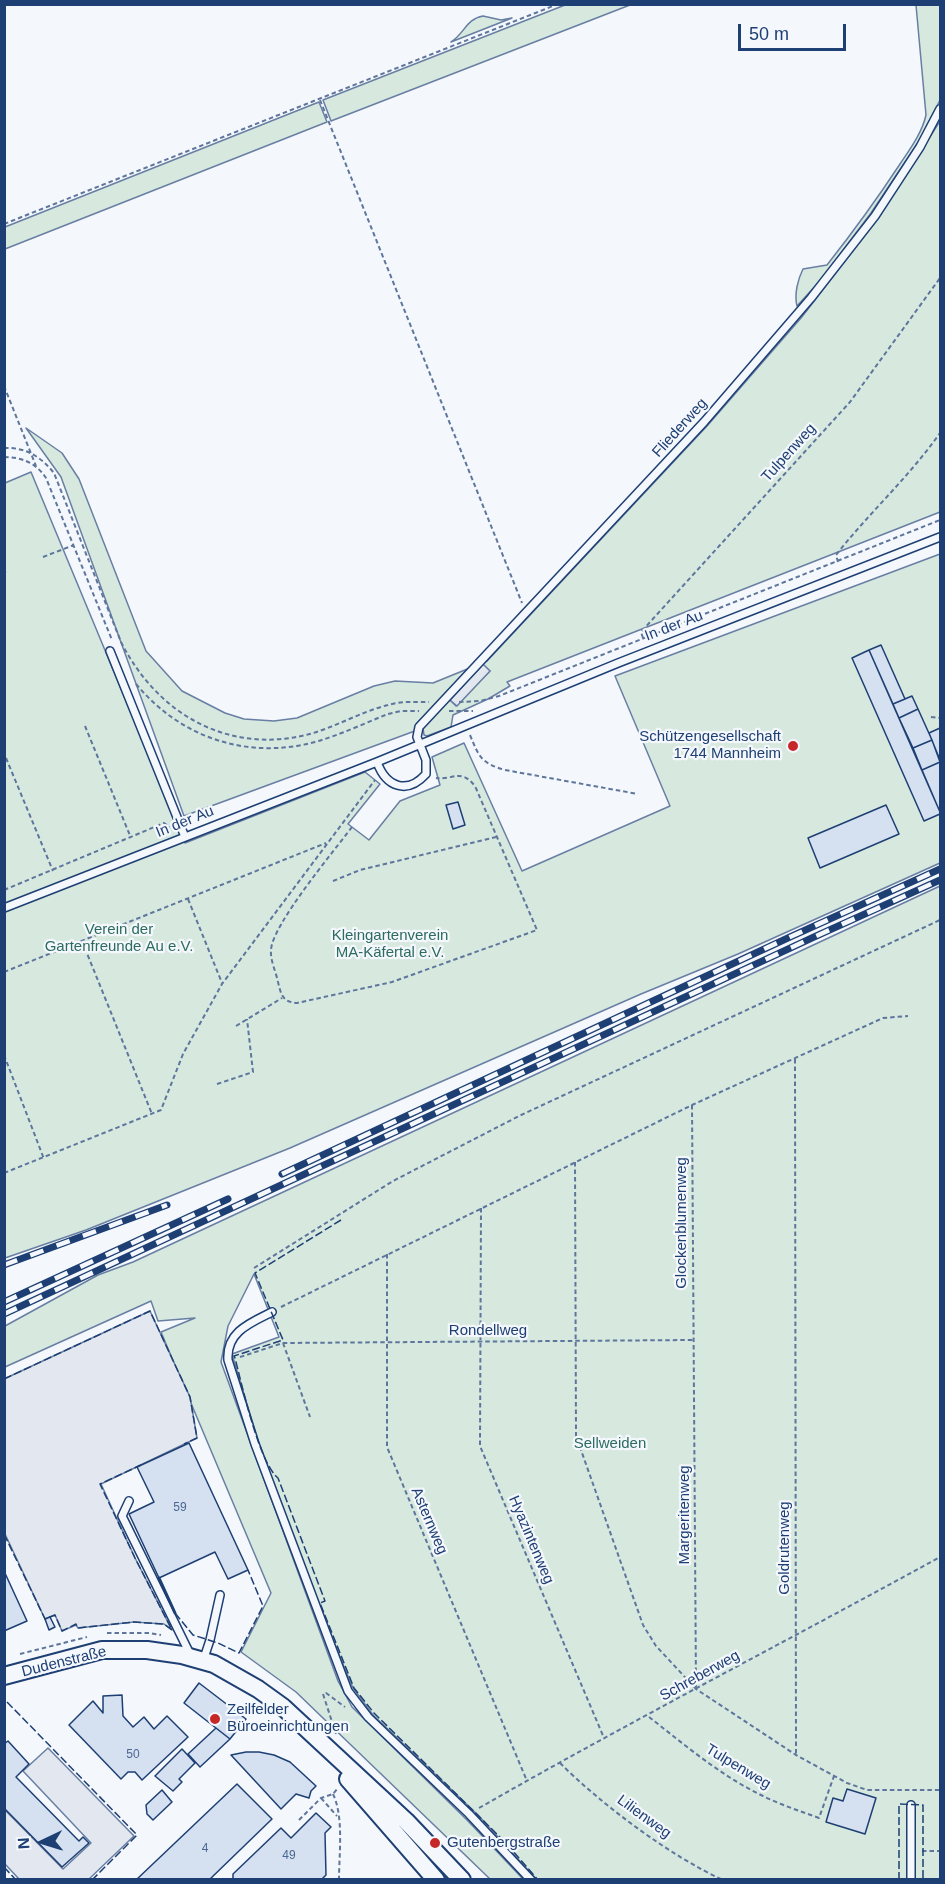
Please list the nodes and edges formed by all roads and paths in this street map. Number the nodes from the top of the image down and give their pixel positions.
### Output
1 (558, 4) edge
2 (320, 100) junction
3 (940, 109) edge
4 (4, 224) edge
5 (940, 278) edge
6 (4, 386) edge
7 (940, 433) edge
8 (4, 448) edge
9 (30, 452) junction
10 (4, 457) edge
11 (36, 466) junction
12 (940, 520) edge
13 (940, 537) edge
14 (74, 545) junction
15 (836, 555) dead end
16 (43, 557) dead end
17 (527, 614) junction
18 (641, 632) dead end
19 (113, 650) joint
20 (132, 678) dead end
21 (444, 702) junction
22 (436, 710) junction
23 (931, 717) dead end
24 (940, 718) edge
25 (466, 725) junction
26 (85, 726) dead end
27 (419, 744) junction
28 (6, 758) dead end
29 (376, 762) junction
30 (380, 773) junction
31 (426, 774) junction
32 (638, 794) dead end
33 (352, 827) dead end
34 (185, 837) junction
35 (496, 837) junction
36 (131, 838) junction
37 (328, 842) junction
38 (53, 871) junction
39 (333, 881) dead end
40 (4, 890) edge
41 (188, 899) junction
42 (4, 908) edge
43 (940, 920) edge
44 (82, 941) junction
45 (4, 972) edge
46 (222, 984) junction
47 (282, 998) junction
48 (908, 1016) dead end
49 (247, 1019) junction
50 (236, 1026) dead end
51 (4, 1055) edge
52 (795, 1058) junction
53 (217, 1084) dead end
54 (692, 1105) junction
55 (152, 1114) junction
56 (44, 1159) junction
57 (575, 1162) junction
58 (4, 1173) edge
59 (481, 1208) junction
60 (387, 1254) junction
61 (254, 1268) dead end
62 (272, 1312) joint
63 (576, 1341) junction
64 (694, 1341) junction
65 (387, 1342) junction
66 (481, 1342) junction
67 (283, 1343) junction
68 (228, 1360) junction
69 (310, 1417) dead end
70 (129, 1501) dead end
71 (940, 1557) edge
72 (220, 1595) dead end
73 (100, 1635) dead end
74 (796, 1635) junction
75 (91, 1636) dead end
76 (183, 1639) junction
77 (16, 1656) dead end
78 (198, 1659) junction
79 (4, 1676) edge
80 (696, 1689) junction
81 (648, 1716) junction
82 (368, 1717) junction
83 (322, 1733) junction
84 (604, 1738) junction
85 (796, 1755) junction
86 (559, 1762) junction
87 (834, 1776) junction
88 (347, 1778) junction
89 (527, 1781) junction
90 (940, 1790) edge
91 (333, 1794) junction
92 (321, 1798) junction
93 (911, 1805) dead end
94 (470, 1814) junction
95 (339, 1818) junction
96 (299, 1820) dead end
97 (911, 1851) junction
98 (940, 1851) edge
99 (339, 1880) edge
100 (436, 1880) edge
101 (462, 1880) edge
102 (531, 1880) edge
103 (723, 1880) edge
104 (911, 1880) edge

1 - 2 path
2 - 4 path
2 - 17 path
3 - 17 lane, Fliederweg
5 - 18 path, Tulpenweg
6 - 9 path
7 - 15 path
8 - 9 path
9 - 11 path
9 - 21 path
10 - 11 path
11 - 14 path
12 - 21 path
13 - 25 lane, In der Au
14 - 16 path
14 - 19 path
17 - 21 lane, Fliederweg
19 - 34 lane
20 - 22 path
21 - 22 lane, Fliederweg
22 - 27 lane, Fliederweg
23 - 24 path
25 - 27 lane, In der Au
25 - 32 path
26 - 36 path
27 - 29 lane, In der Au
27 - 31 lane
28 - 38 path
29 - 30 lane
29 - 34 lane, In der Au
30 - 31 lane
30 - 37 path
31 - 35 path
33 - 47 path
34 - 36 path
34 - 42 lane, In der Au
35 - 39 path
35 - 47 path
36 - 38 path
37 - 41 path
37 - 46 path
38 - 40 path
41 - 44 path
41 - 46 path
43 - 61 path
44 - 45 path
44 - 55 path
46 - 55 path
47 - 49 path
48 - 52 path
49 - 50 path
49 - 53 path
51 - 56 path
52 - 54 path
52 - 74 path, Goldrutenweg
54 - 57 path
54 - 64 path, Glockenblumenweg
55 - 56 path
56 - 58 path
57 - 59 path
57 - 63 path
59 - 60 path
59 - 66 path, Hyazintenweg
60 - 62 path
60 - 65 path, Asternweg
62 - 68 lane
63 - 64 path, Rondellweg
63 - 66 path, Rondellweg
63 - 80 path
64 - 80 path, Margeritenweg
65 - 66 path, Rondellweg
65 - 67 path, Rondellweg
65 - 89 path, Asternweg
66 - 84 path, Hyazintenweg
67 - 68 path, Rondellweg
67 - 69 path
68 - 82 lane
70 - 76 lane
71 - 74 path, Schreberweg
72 - 78 lane
73 - 76 path
74 - 80 path, Schreberweg
74 - 85 path, Goldrutenweg
75 - 77 path
76 - 78 lane
78 - 79 street, Dudenstraße
78 - 83 street, Dudenstraße
80 - 81 path, Schreberweg
80 - 85 path
81 - 84 path, Schreberweg
81 - 87 path, Tulpenweg
82 - 83 path
82 - 94 lane
83 - 88 street, Dudenstraße
83 - 101 street, Dudenstraße
84 - 86 path, Schreberweg
85 - 87 path
86 - 89 path, Schreberweg
86 - 103 path, Lilienweg
87 - 90 path
88 - 91 path
88 - 100 street, Dudenstraße
89 - 94 path, Schreberweg
91 - 92 path
91 - 95 path
92 - 95 path
92 - 96 path
93 - 97 lane
94 - 102 lane
95 - 99 path
97 - 98 path
97 - 104 lane

